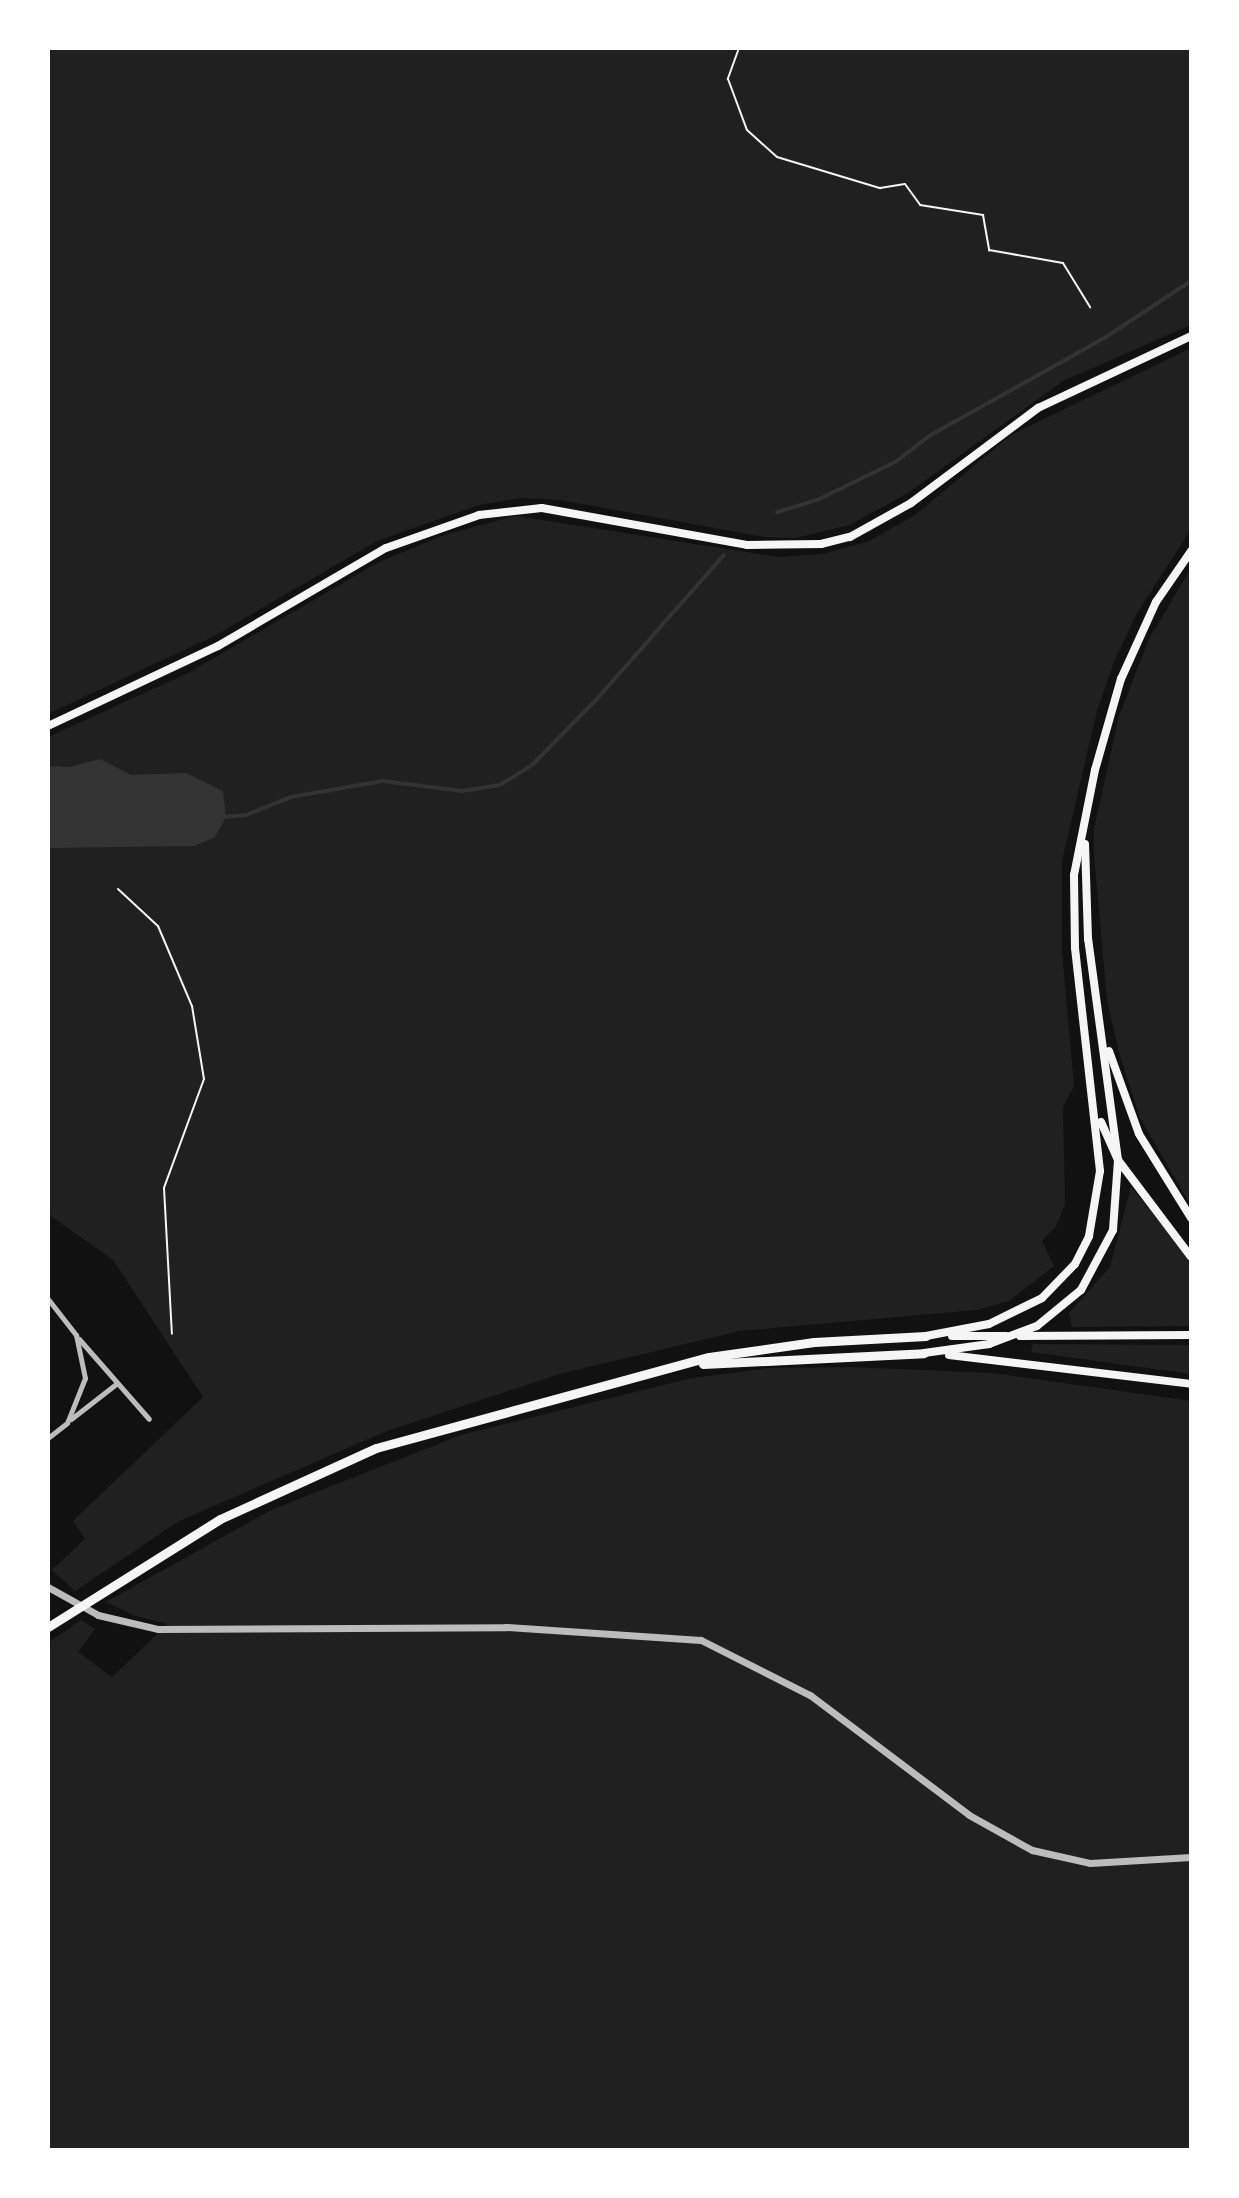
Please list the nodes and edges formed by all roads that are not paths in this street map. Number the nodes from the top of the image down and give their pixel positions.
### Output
1 (1191, 336) edge
2 (1191, 551) edge
3 (48, 726) edge
4 (1085, 828) junction
5 (1103, 1034) junction
6 (1097, 1110) junction
7 (1118, 1160) junction
8 (1191, 1218) edge
9 (1191, 1257) edge
10 (48, 1299) edge
11 (76, 1335) junction
12 (1191, 1335) edge
13 (926, 1336) junction
14 (1014, 1336) junction
15 (924, 1353) junction
16 (672, 1367) junction
17 (116, 1384) junction
18 (1191, 1384) edge
19 (149, 1419) dead end
20 (67, 1423) junction
21 (48, 1438) edge
22 (48, 1587) edge
23 (48, 1627) edge
24 (1191, 1857) edge

1 - 3 main road
2 - 4 main road
4 - 5 main road
4 - 6 main road
5 - 7 main road
5 - 8 main road
6 - 7 main road
6 - 13 main road
7 - 9 main road
7 - 14 main road
10 - 11 street
11 - 17 street
11 - 20 street
12 - 14 main road
13 - 14 main road
13 - 16 highway
14 - 15 main road
15 - 16 highway
15 - 18 main road
16 - 23 highway
17 - 19 street
17 - 20 street
20 - 21 street
22 - 24 street

